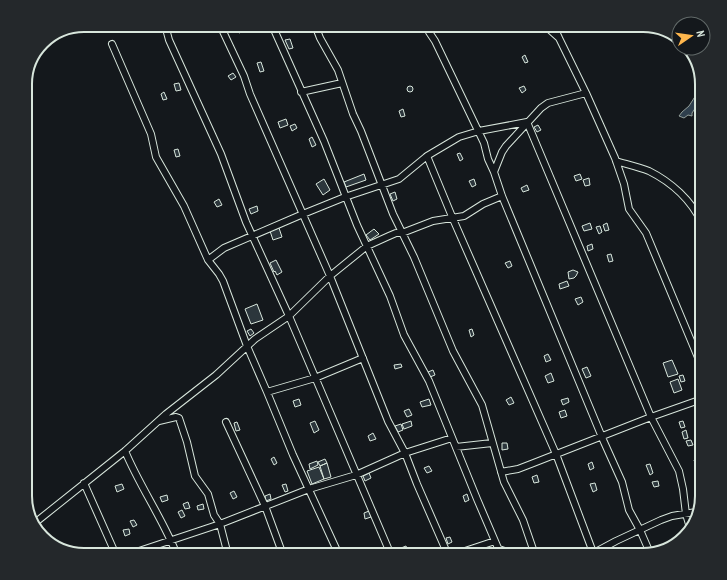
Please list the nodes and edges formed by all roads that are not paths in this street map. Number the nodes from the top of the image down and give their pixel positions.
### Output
1 (167, 32) edge
2 (223, 32) edge
3 (275, 32) edge
4 (318, 32) edge
5 (429, 32) edge
6 (552, 32) edge
7 (556, 32) edge
8 (559, 38) junction
9 (112, 44) dead end
10 (342, 83) junction
11 (301, 92) junction
12 (586, 92) junction
13 (527, 122) junction
14 (479, 131) junction
15 (427, 156) junction
16 (616, 161) junction
17 (494, 172) junction
18 (382, 185) junction
19 (502, 196) junction
20 (346, 197) junction
21 (695, 209) edge
22 (303, 214) junction
23 (453, 219) junction
24 (402, 233) junction
25 (252, 236) junction
26 (367, 246) junction
27 (208, 260) junction
28 (330, 276) junction
29 (289, 316) junction
30 (247, 346) junction
31 (695, 350) edge
32 (363, 358) junction
33 (315, 378) junction
34 (267, 392) junction
35 (695, 402) edge
36 (651, 418) junction
37 (158, 421) junction
38 (226, 422) dead end
39 (602, 436) junction
40 (452, 438) junction
41 (492, 443) junction
42 (456, 447) junction
43 (125, 451) junction
44 (405, 453) junction
45 (556, 454) junction
46 (501, 472) junction
47 (356, 475) junction
48 (84, 484) junction
49 (309, 489) junction
50 (265, 506) junction
51 (692, 513) edge
52 (686, 514) junction
53 (38, 520) edge
54 (688, 521) edge
55 (220, 524) junction
56 (640, 530) junction
57 (171, 540) junction
58 (495, 541) junction
59 (113, 548) edge
60 (148, 548) edge
61 (174, 548) edge
62 (226, 548) edge
63 (280, 548) edge
64 (336, 548) edge
65 (388, 548) edge
66 (445, 548) edge
67 (474, 548) edge
68 (498, 548) edge
69 (533, 548) edge
70 (591, 548) edge
71 (604, 548) edge
72 (647, 548) edge

1 - 25 street
2 - 22 street
3 - 11 street
4 - 10 street
5 - 14 street
6 - 8 street
7 - 8 street
8 - 12 street
9 - 27 street
10 - 11 street
10 - 18 street
11 - 20 street
12 - 13 street
12 - 16 street
13 - 14 street
13 - 17 street
13 - 36 street
14 - 15 street
14 - 17 street
15 - 18 street
15 - 23 street
16 - 21 street
16 - 31 street
17 - 19 street
18 - 20 street
18 - 24 street
19 - 23 street
19 - 39 street
20 - 22 street
20 - 26 street
22 - 25 street
22 - 28 street
23 - 24 street
23 - 45 street
24 - 26 street
24 - 41 street
25 - 27 street
25 - 29 street
26 - 28 street
26 - 40 street
27 - 30 street
28 - 29 street
28 - 32 street
29 - 30 street
29 - 33 street
30 - 34 street
30 - 37 street
32 - 33 street
32 - 44 street
33 - 34 street
33 - 47 street
34 - 49 street
35 - 36 street
36 - 39 street
36 - 52 street
37 - 43 street
37 - 55 street
38 - 50 street
39 - 45 street
39 - 56 street
40 - 42 street
40 - 44 street
41 - 42 street
41 - 46 street
42 - 58 street
43 - 48 street
43 - 57 street
44 - 47 street
44 - 66 street
45 - 46 street
45 - 70 street
46 - 69 street
47 - 49 street
47 - 65 street
48 - 53 street
48 - 59 street
49 - 50 street
49 - 64 street
50 - 55 street
50 - 63 street
51 - 52 street
52 - 54 street
52 - 56 street
55 - 57 street
55 - 62 street
56 - 71 street
56 - 72 street
57 - 60 street
57 - 61 street
58 - 67 street
58 - 68 street

